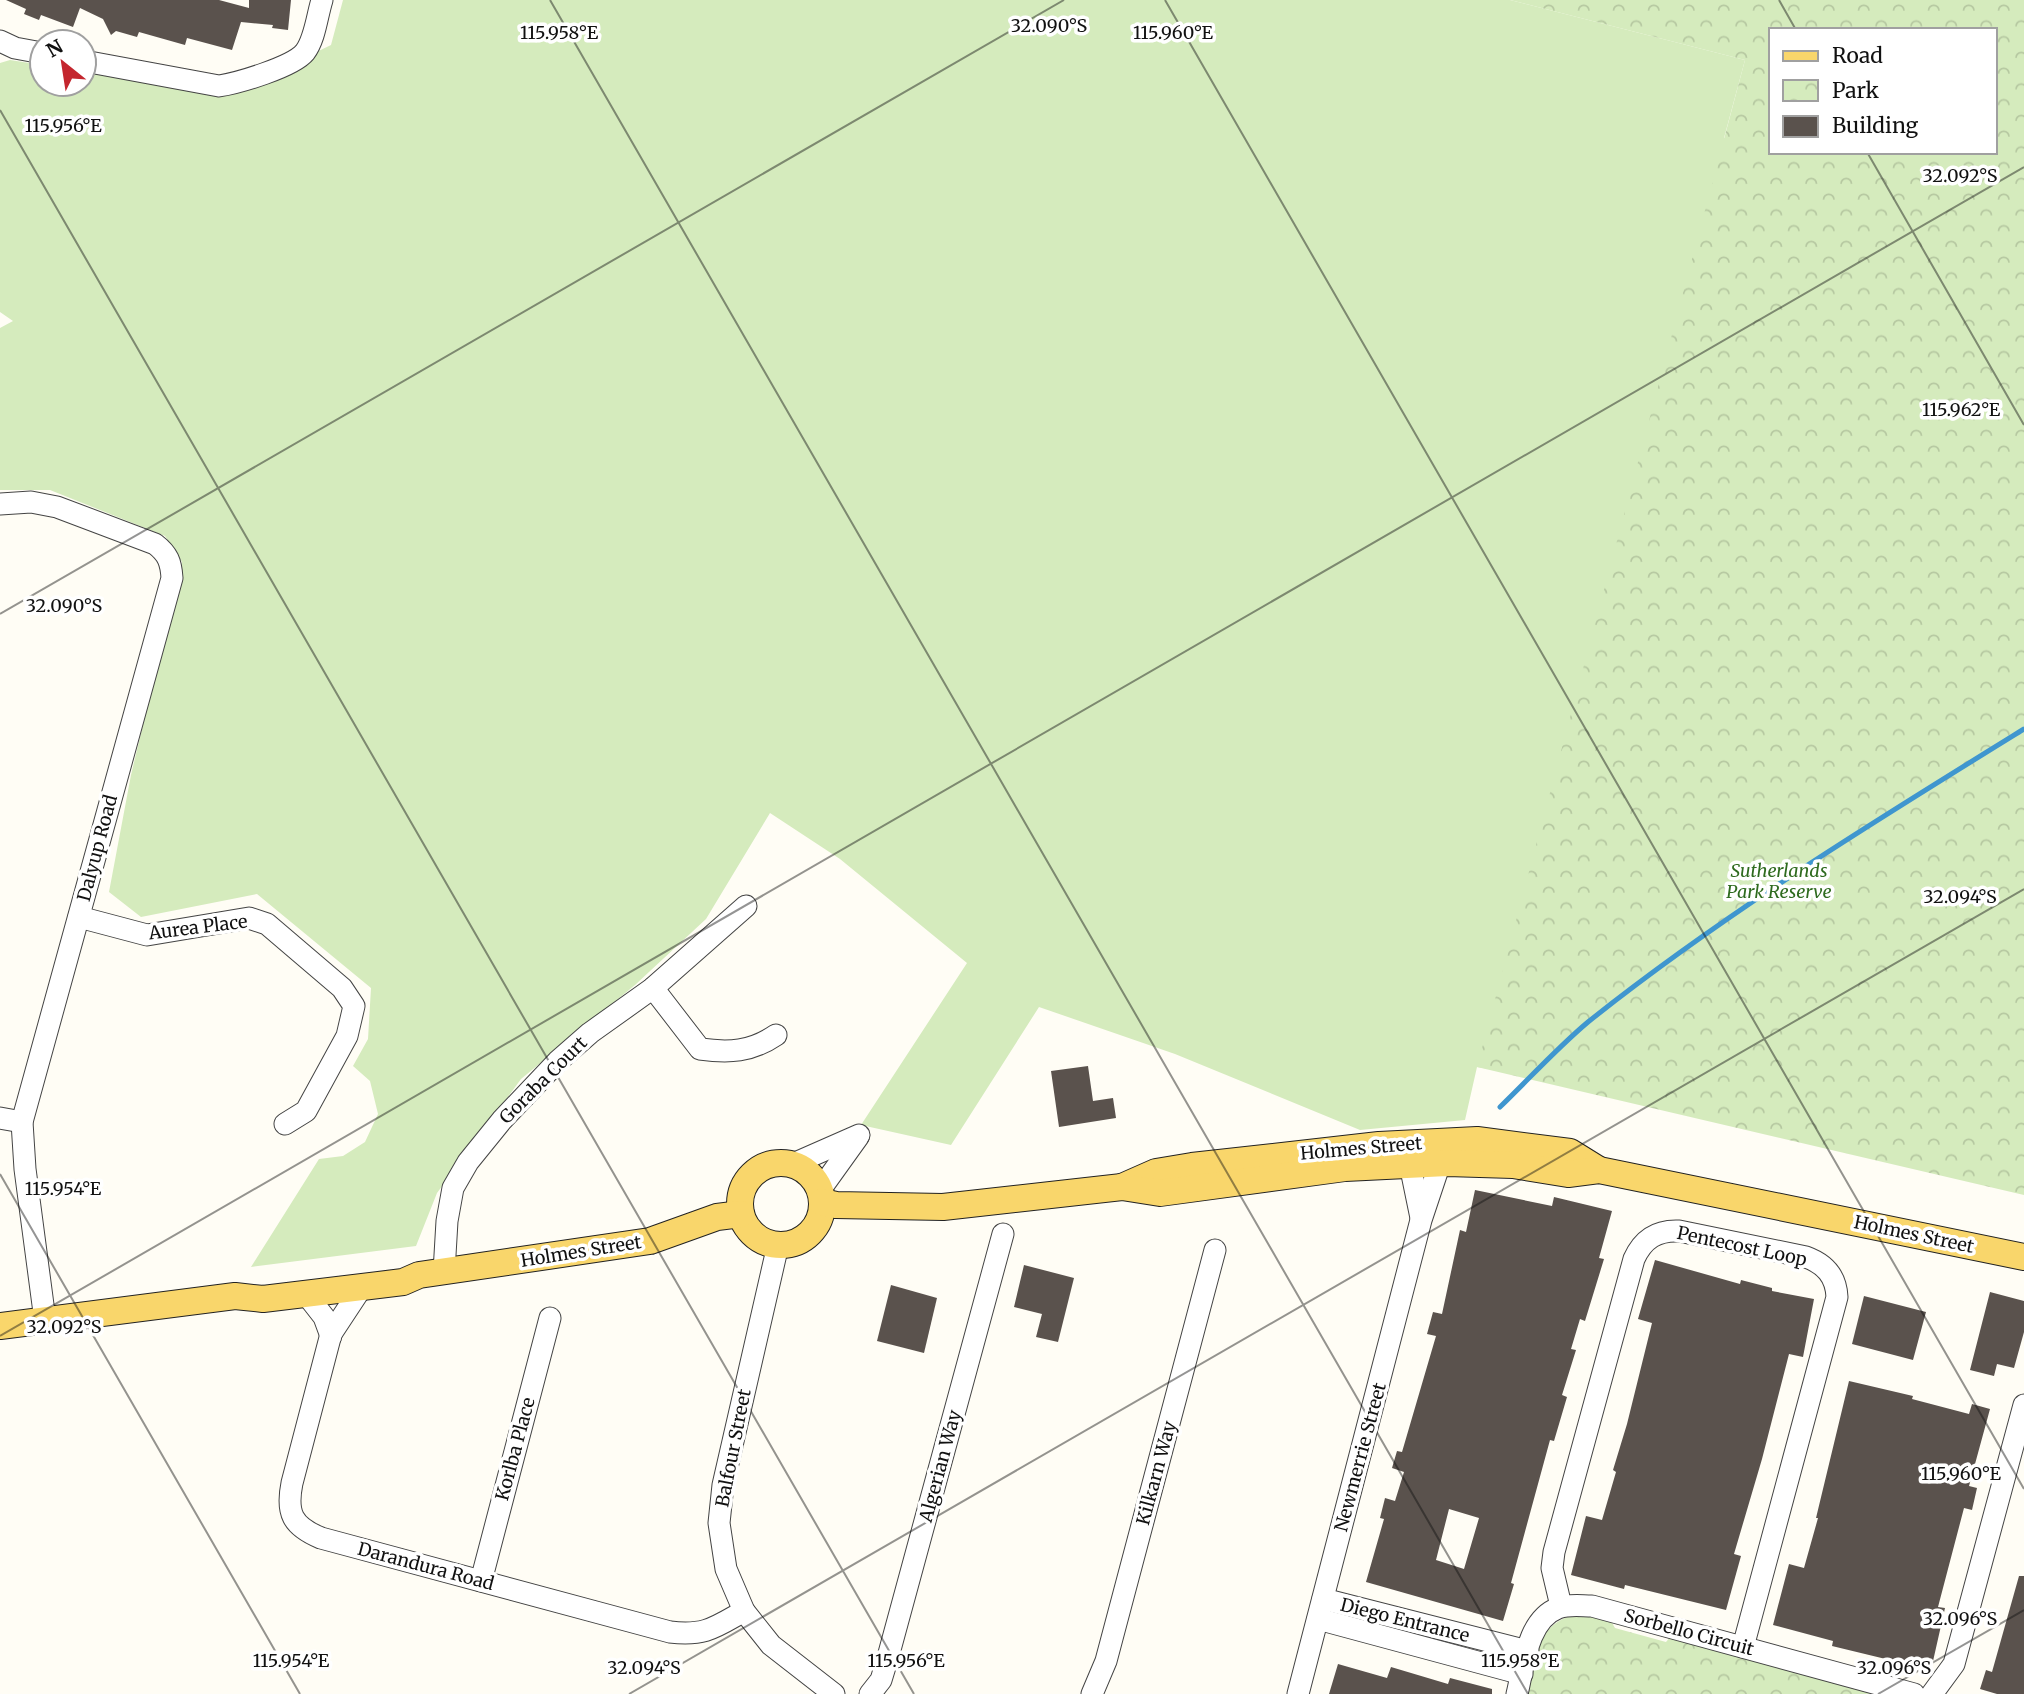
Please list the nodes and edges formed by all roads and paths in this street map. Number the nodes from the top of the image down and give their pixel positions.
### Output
1 (322, 0) edge
2 (0, 41) edge
3 (28, 50) edge
4 (98, 64) edge
5 (0, 504) edge
6 (746, 906) dead end
7 (79, 917) junction
8 (653, 988) junction
9 (776, 1035) dead end
10 (0, 1118) edge
11 (22, 1122) junction
12 (285, 1124) dead end
13 (1440, 1153) junction
14 (1407, 1154) junction
15 (793, 1164) junction
16 (821, 1196) junction
17 (741, 1214) junction
18 (1421, 1220) junction
19 (1003, 1234) dead end
20 (778, 1245) junction
21 (1215, 1250) dead end
22 (2024, 1257) edge
23 (432, 1274) junction
24 (362, 1287) junction
25 (306, 1294) junction
26 (235, 1296) junction
27 (551, 1318) dead end
28 (45, 1320) junction
29 (0, 1326) edge
30 (331, 1335) junction
31 (2024, 1405) edge
32 (481, 1581) junction
33 (1561, 1606) junction
34 (1320, 1609) junction
35 (744, 1611) junction
36 (1744, 1647) junction
37 (1528, 1651) junction
38 (1519, 1684) edge
39 (834, 1694) edge
40 (870, 1694) edge
41 (1093, 1694) edge
42 (1298, 1694) edge
43 (1914, 1694) edge
44 (1932, 1694) edge

1 - 4 street
2 - 3 street
5 - 7 street, Dalyup Road
6 - 8 street, Goraba Court
7 - 11 street, Dalyup Road
7 - 12 street, Aurea Place
8 - 9 street
8 - 23 street, Goraba Court
10 - 11 street
11 - 28 street, Dalyup Road
13 - 14 main road, Holmes Street
13 - 18 street, Newmerrie Street
13 - 22 main road, Holmes Street
14 - 16 main road, Holmes Street
14 - 18 street, Newmerrie Street
15 - 16 main road
15 - 16 street
15 - 17 main road
16 - 20 main road
17 - 20 main road
17 - 23 main road, Holmes Street
18 - 34 street, Newmerrie Street
19 - 40 street, Algerian Way
20 - 35 street, Balfour Street
21 - 41 street, Kilkarn Way
23 - 24 main road, Holmes Street
23 - 26 main road, Holmes Street
24 - 25 main road, Holmes Street
24 - 30 street, Darandura Road
25 - 26 main road, Holmes Street
25 - 30 street
26 - 28 main road, Holmes Street
27 - 32 street, Korlba Place
28 - 29 main road, Holmes Street
30 - 32 street, Darandura Road
31 - 44 street
32 - 35 street, Darandura Road
33 - 36 street, Sorbello Circuit
33 - 36 street, Pentecost Loop
33 - 37 street
34 - 37 street, Diego Entrance
34 - 38 street, Diego Entrance
34 - 42 street, Newmerrie Street
35 - 39 street, Balfour Street
36 - 43 street, Sorbello Circuit
37 - 38 street

